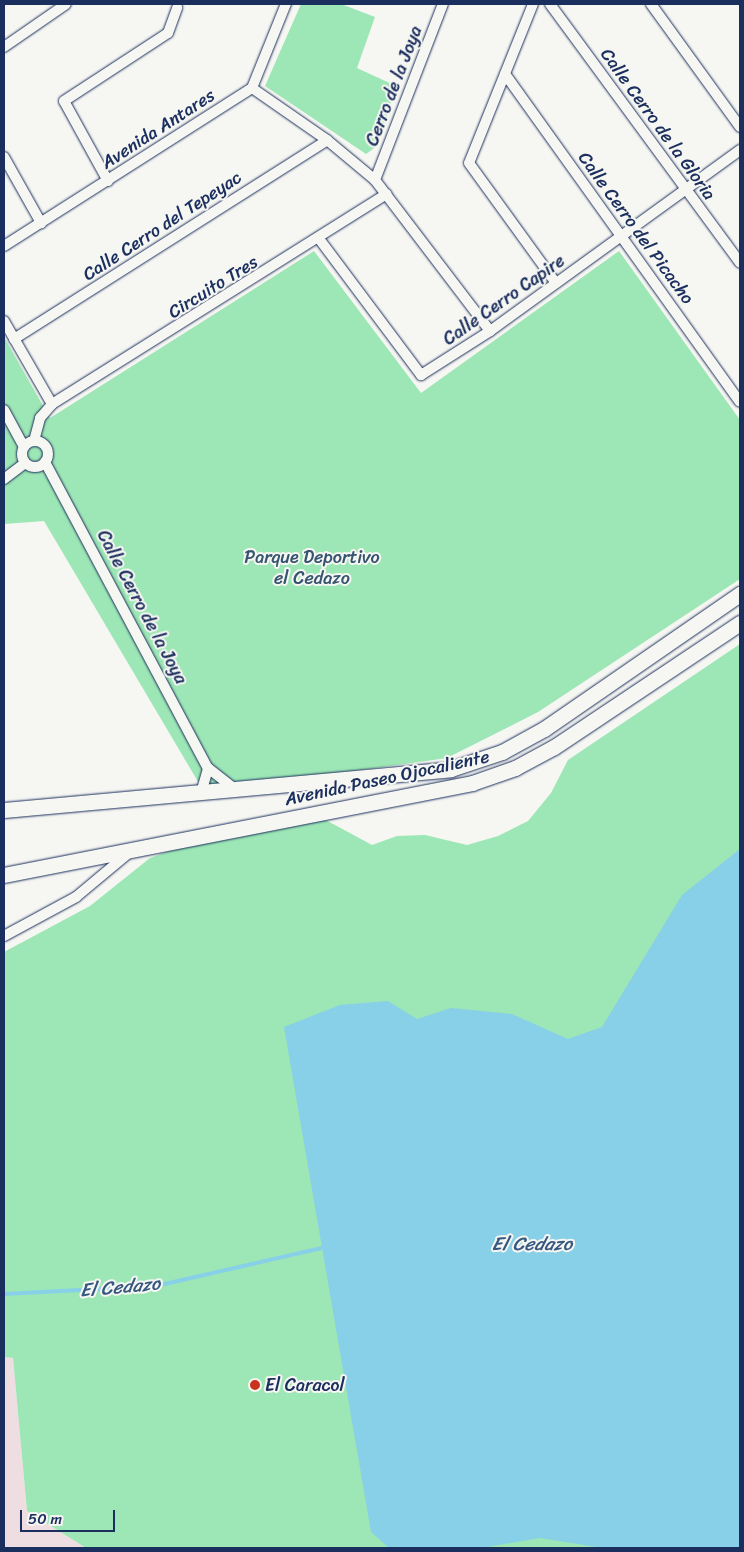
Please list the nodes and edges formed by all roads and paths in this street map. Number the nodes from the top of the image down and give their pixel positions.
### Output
1 (66, 4) edge
2 (286, 4) edge
3 (443, 4) edge
4 (533, 4) edge
5 (550, 4) edge
6 (651, 4) edge
7 (177, 8) dead end
8 (4, 47) edge
9 (505, 74) junction
10 (252, 88) junction
11 (740, 127) edge
12 (327, 140) junction
13 (740, 150) edge
14 (4, 157) edge
15 (375, 180) junction
16 (108, 181) junction
17 (686, 189) junction
18 (387, 194) junction
19 (41, 223) junction
20 (622, 236) junction
21 (320, 240) junction
22 (4, 246) edge
23 (740, 263) edge
24 (556, 283) junction
25 (4, 322) edge
26 (490, 331) junction
27 (14, 339) junction
28 (740, 402) edge
29 (52, 404) junction
30 (4, 410) edge
31 (34, 441) junction
32 (24, 447) junction
33 (46, 462) junction
34 (25, 463) junction
35 (4, 479) edge
36 (740, 594) edge
37 (740, 623) edge
38 (208, 768) junction
39 (235, 790) junction
40 (201, 793) junction
41 (6, 811) edge
42 (136, 847) junction
43 (4, 861) edge
44 (20, 871) junction
45 (4, 875) edge
46 (4, 936) edge

1 - 8 street
2 - 10 street
3 - 15 street, Cerro de la Joya
4 - 9 street
5 - 17 street, Calle Cerro de la Gloria
6 - 11 street
7 - 16 street
9 - 20 street, Calle Cerro del Picacho
9 - 24 street
10 - 12 street
10 - 16 street, Avenida Antares
12 - 15 street
12 - 27 street, Calle Cerro del Tepeyac
13 - 17 street, Calle Cerro Capire
14 - 19 street
15 - 18 street
16 - 19 street, Avenida Antares
17 - 20 street, Calle Cerro Capire
17 - 23 street, Calle Cerro de la Gloria
18 - 21 street, Circuito Tres
18 - 26 street
19 - 22 street, Avenida Antares
20 - 24 street, Calle Cerro Capire
20 - 28 street, Calle Cerro del Picacho
21 - 26 street, Calle Cerro Capire
21 - 29 street, Circuito Tres
24 - 26 street, Calle Cerro Capire
25 - 27 street
27 - 29 street
29 - 31 street
30 - 32 street
31 - 32 street
31 - 33 street
32 - 34 street
33 - 34 street
33 - 38 street, Calle Cerro de la Joya
34 - 35 street
36 - 39 main road, Avenida Paseo Ojocaliente
37 - 42 main road, Avenida Paseo Ojocaliente
38 - 39 street
38 - 40 street
39 - 40 main road, Avenida Paseo Ojocaliente
40 - 41 main road, Avenida Paseo Ojocaliente
42 - 44 main road, Avenida Paseo Ojocaliente
42 - 46 street
43 - 44 main road
44 - 45 main road, Avenida Paseo Ojocaliente

